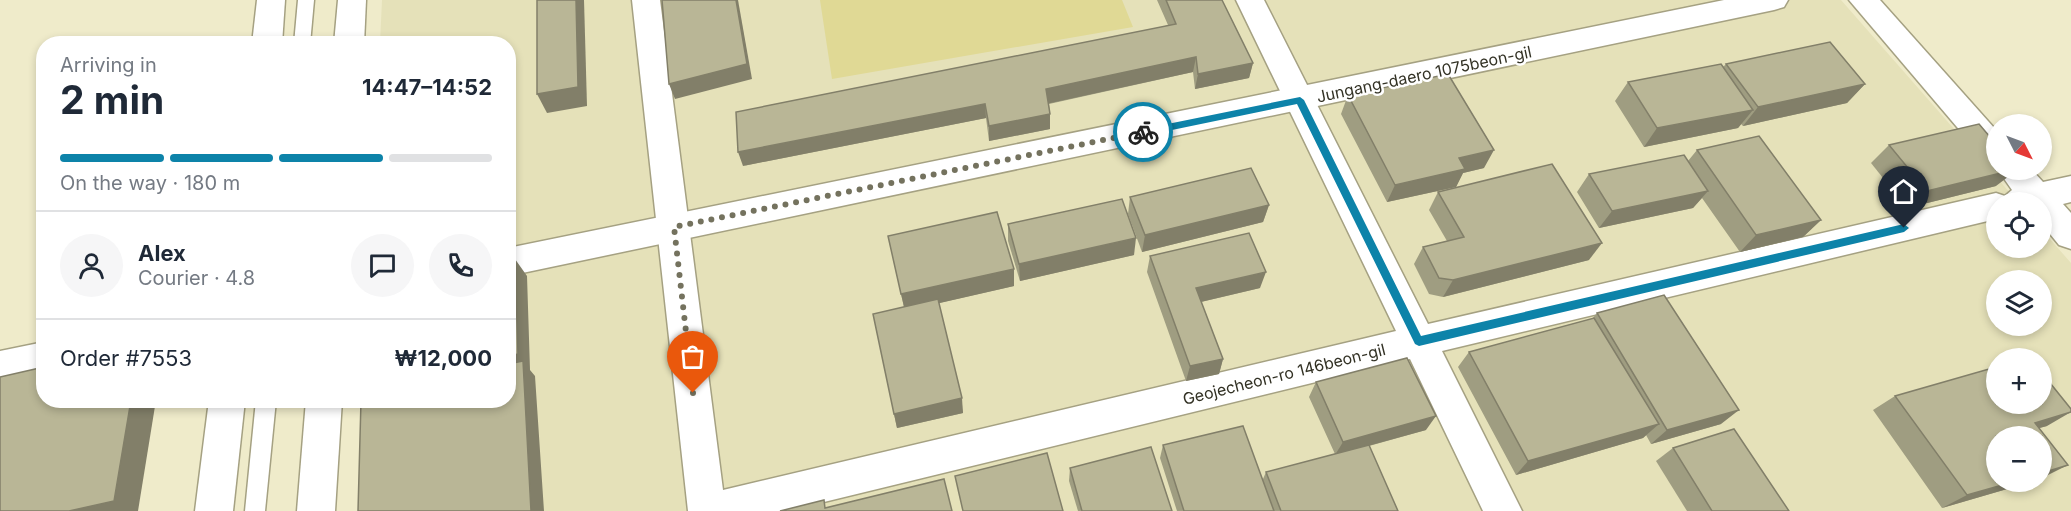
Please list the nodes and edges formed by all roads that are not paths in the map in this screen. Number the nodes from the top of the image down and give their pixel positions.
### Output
1 (271, 0) edge
2 (306, 0) edge
3 (352, 0) edge
4 (646, 0) edge
5 (1250, 0) edge
6 (1774, 0) edge
7 (1863, 0) edge
8 (268, 36) edge
9 (303, 36) edge
10 (350, 36) edge
11 (1300, 100) junction
12 (1986, 140) edge
13 (2071, 189) edge
14 (2052, 194) edge
15 (1986, 208) edge
16 (2052, 221) edge
17 (674, 227) junction
18 (2071, 235) edge
19 (516, 260) edge
20 (1419, 341) junction
21 (36, 359) edge
22 (0, 367) edge
23 (226, 408) edge
24 (265, 408) edge
25 (323, 408) edge
26 (214, 511) edge
27 (255, 511) edge
28 (316, 511) edge
29 (707, 511) edge
30 (713, 511) edge
31 (1503, 511) edge

1 - 8 street
2 - 9 lane
3 - 10 street
4 - 17 street
5 - 11 street
6 - 11 street, Jungang-daero 1075beon-gil
7 - 12 street
11 - 17 street, Jungang-daero 1075beon-gil
11 - 20 street
13 - 14 street
15 - 20 street, Geojecheon-ro 146beon-gil
16 - 18 street
17 - 19 street, Jungang-daero 1075beon-gil
17 - 29 street
20 - 30 street, Geojecheon-ro 146beon-gil
20 - 31 street
21 - 22 street
23 - 26 street
24 - 27 lane
25 - 28 street

